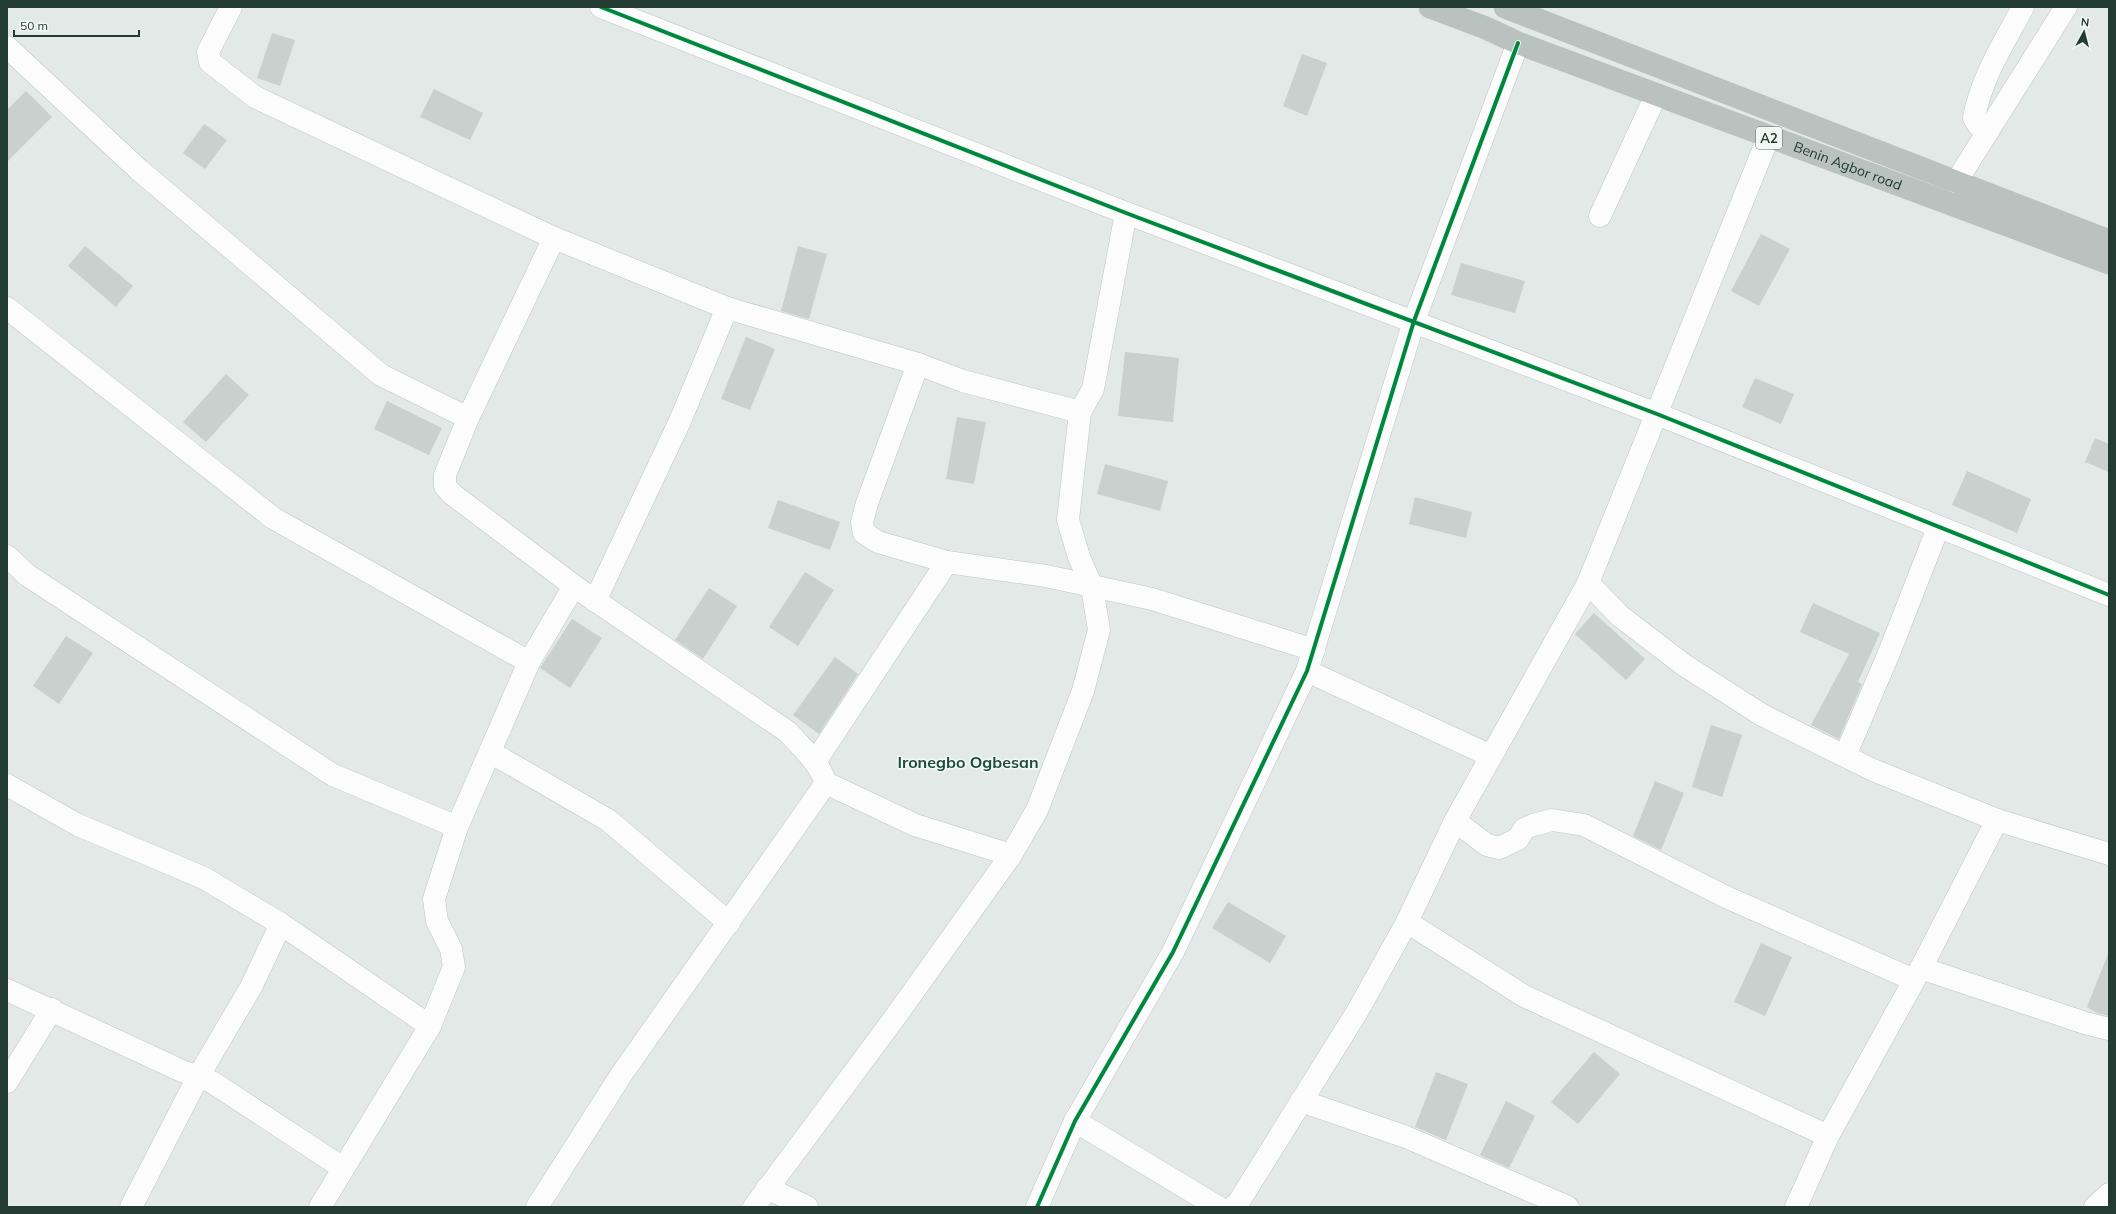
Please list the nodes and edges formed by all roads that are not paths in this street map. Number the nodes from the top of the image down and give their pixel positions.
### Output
1 (231, 7) edge
2 (601, 7) edge
3 (1430, 7) edge
4 (1506, 7) edge
5 (2023, 7) edge
6 (2066, 7) edge
7 (1518, 43) junction
8 (7, 47) edge
9 (1656, 95) junction
10 (1989, 130) junction
11 (1768, 138) junction
12 (1956, 182) junction
13 (1126, 214) junction
14 (1600, 216) dead end
15 (554, 238) junction
16 (2109, 241) edge
17 (2109, 263) edge
18 (727, 308) junction
19 (8, 312) edge
20 (1414, 321) junction
21 (918, 364) junction
22 (1080, 412) junction
23 (1657, 414) junction
24 (468, 418) junction
25 (1938, 528) junction
26 (7, 556) edge
27 (947, 562) junction
28 (1588, 583) junction
29 (574, 586) junction
30 (1092, 587) junction
31 (2109, 595) edge
32 (595, 601) junction
33 (1314, 650) junction
34 (529, 662) junction
35 (1307, 671) junction
36 (490, 752) junction
37 (1491, 756) junction
38 (1845, 756) junction
39 (815, 762) junction
40 (826, 783) junction
41 (7, 785) edge
42 (1997, 820) junction
43 (1456, 821) junction
44 (457, 827) junction
45 (2109, 854) edge
46 (1011, 855) junction
47 (1406, 922) junction
48 (729, 923) junction
49 (281, 924) junction
50 (1917, 974) junction
51 (7, 990) edge
52 (52, 1010) junction
53 (430, 1026) junction
54 (2109, 1030) edge
55 (198, 1076) junction
56 (7, 1082) edge
57 (1301, 1101) junction
58 (1076, 1121) junction
59 (1828, 1136) junction
60 (343, 1168) junction
61 (767, 1188) junction
62 (2109, 1194) edge
63 (130, 1207) edge
64 (320, 1207) edge
65 (537, 1207) edge
66 (754, 1207) edge
67 (807, 1207) edge
68 (1037, 1207) edge
69 (1218, 1207) edge
70 (1233, 1207) edge
71 (1568, 1207) edge
72 (1796, 1207) edge
73 (2095, 1207) edge

1 - 15 street
2 - 13 street
3 - 7 highway, Benin Agbor road / A2
4 - 12 highway, Benin Agbor road / A2
5 - 10 street
6 - 10 street
7 - 9 highway, Benin Agbor road / A2
7 - 20 street
8 - 24 street
9 - 11 highway, Benin Agbor road / A2
9 - 14 street
10 - 12 street
11 - 17 highway, Benin Agbor road / A2
11 - 23 street
12 - 16 highway, Benin Agbor road / A2
13 - 20 street
13 - 22 street
15 - 18 street
15 - 24 street
18 - 21 street
18 - 32 street
19 - 34 street
20 - 23 street
20 - 33 street
21 - 22 street
21 - 27 street
22 - 30 street
23 - 25 street
23 - 28 street
24 - 29 street
25 - 31 street
25 - 38 street
26 - 44 street
27 - 30 street
27 - 39 street
28 - 37 street
28 - 38 street
29 - 32 street
29 - 34 street
30 - 33 street
30 - 46 street
32 - 39 street
33 - 35 street
34 - 36 street
35 - 37 street
35 - 58 street
36 - 44 street
36 - 48 street
37 - 43 street
38 - 42 street
39 - 40 street
40 - 46 street
40 - 48 street
41 - 49 street
42 - 45 street
42 - 50 street
43 - 47 street
43 - 50 street
44 - 53 street
46 - 61 street
47 - 57 street
47 - 59 street
48 - 65 street
49 - 53 street
49 - 55 street
50 - 54 street
50 - 59 street
51 - 52 street
52 - 55 street
52 - 56 street
53 - 60 street
55 - 60 street
55 - 63 street
57 - 70 street
57 - 71 street
58 - 68 street
58 - 69 street
59 - 72 street
60 - 64 street
61 - 66 street
61 - 67 street
62 - 73 street

